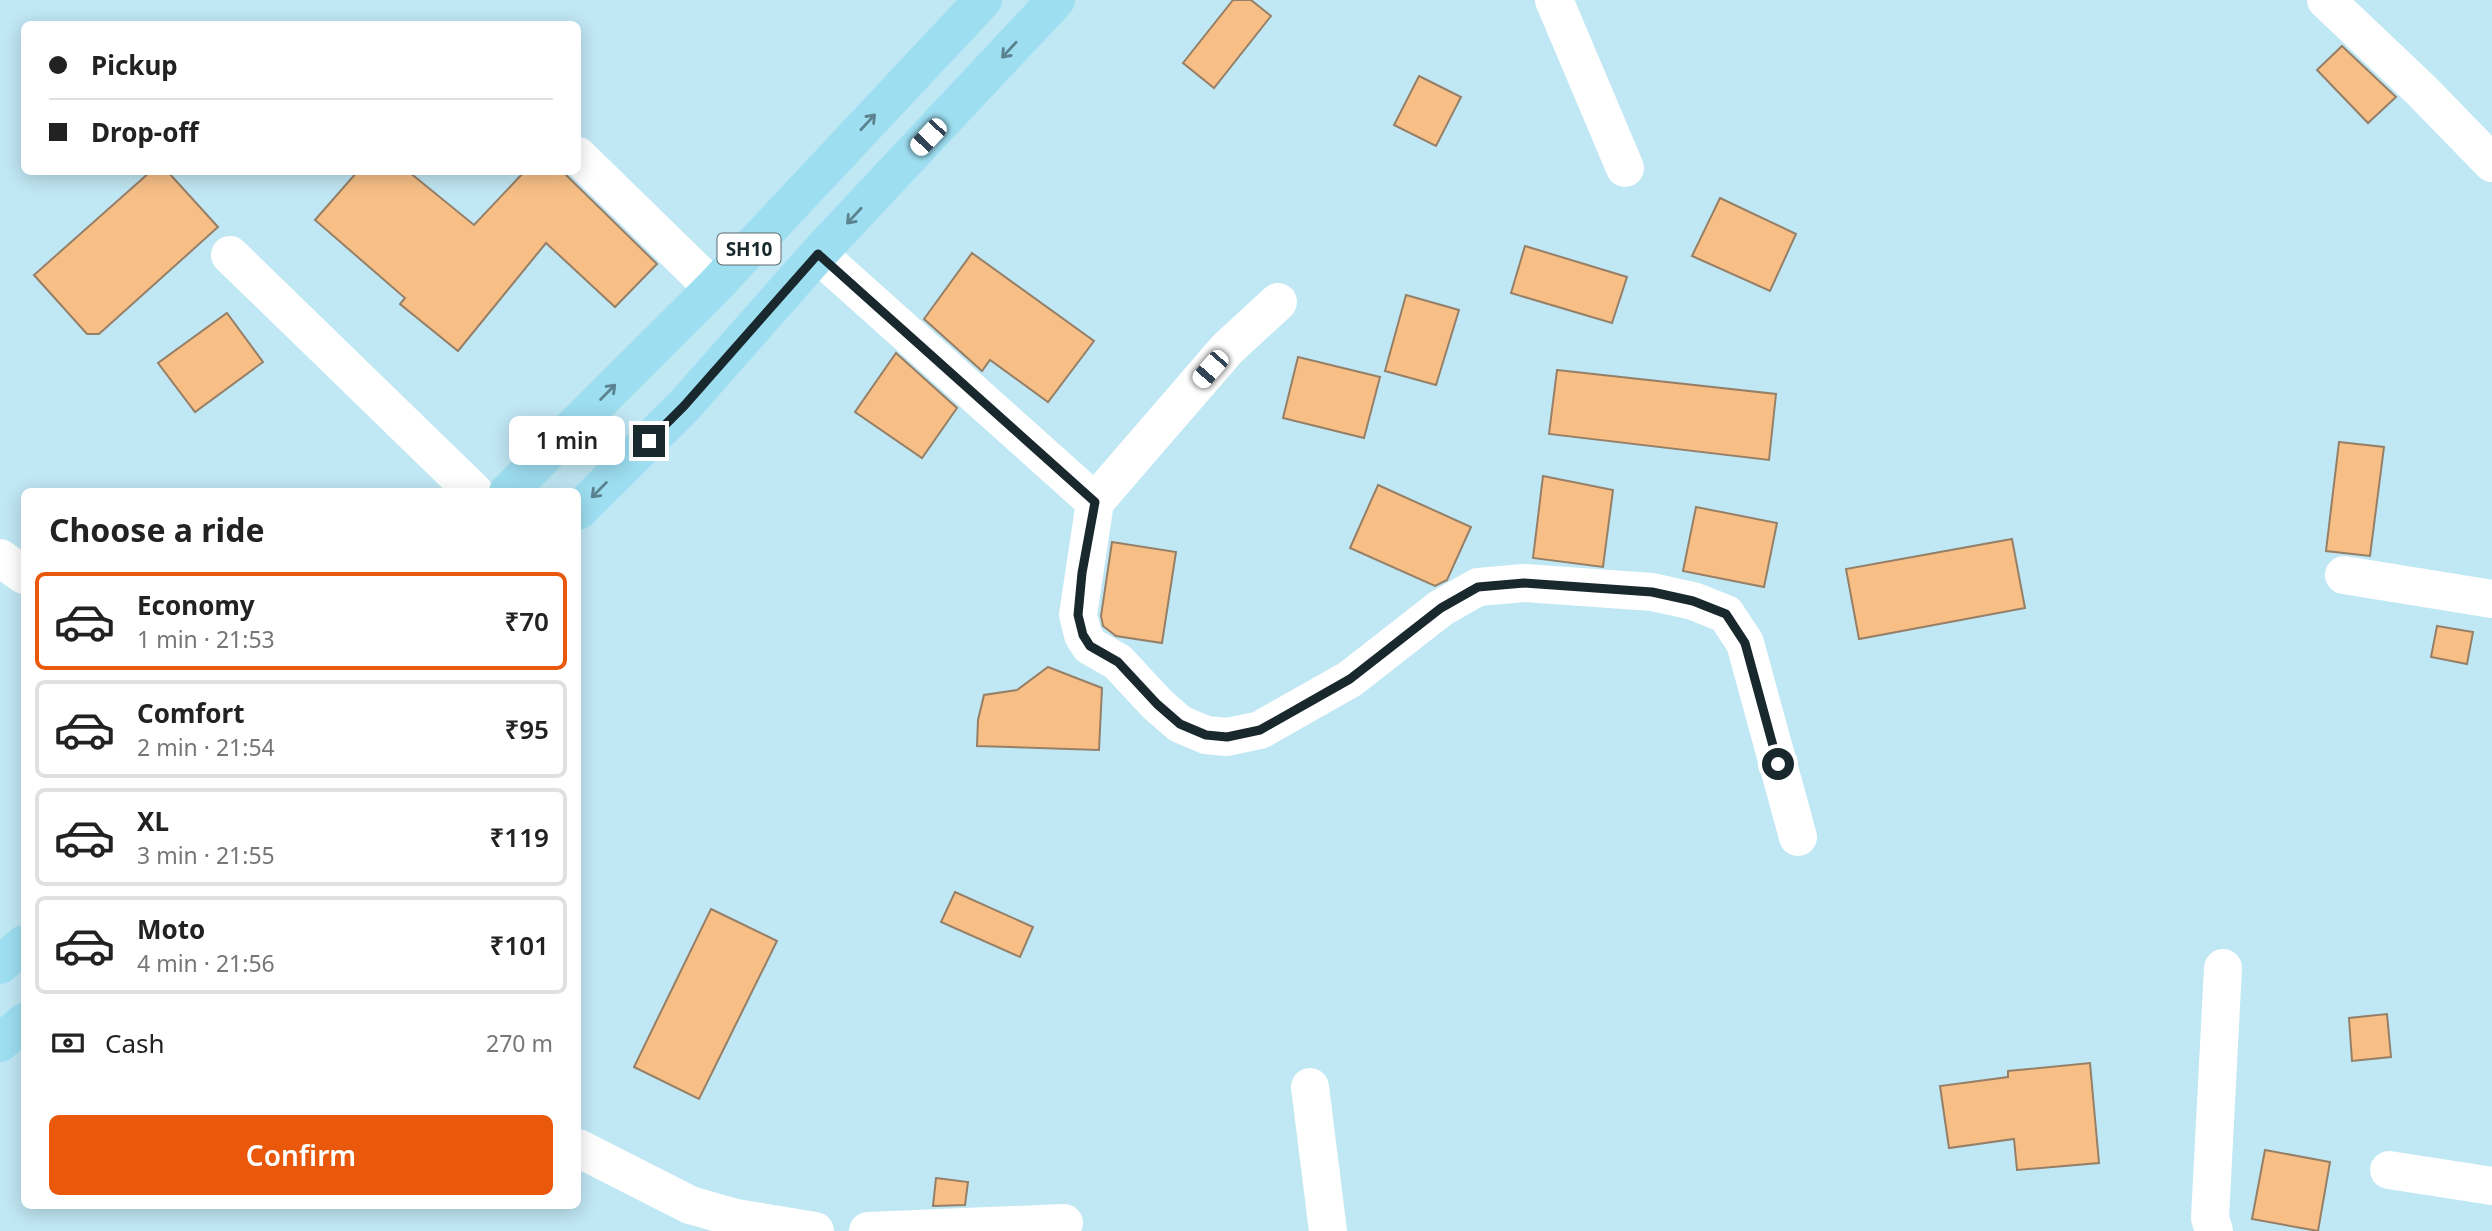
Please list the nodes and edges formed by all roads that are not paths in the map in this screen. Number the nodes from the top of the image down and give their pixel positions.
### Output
1 (983, 0) edge
2 (1056, 0) edge
3 (1554, 0) edge
4 (2326, 0) edge
5 (581, 159) edge
6 (2492, 163) edge
7 (1625, 168) dead end
8 (818, 254) junction
9 (230, 255) dead end
10 (713, 288) junction
11 (1278, 302) dead end
12 (470, 488) edge
13 (512, 488) edge
14 (1095, 502) junction
15 (581, 508) edge
16 (0, 558) edge
17 (21, 573) edge
18 (2344, 575) dead end
19 (2492, 598) edge
20 (1798, 837) dead end
21 (21, 947) edge
22 (0, 965) edge
23 (2223, 968) dead end
24 (21, 1025) edge
25 (0, 1043) edge
26 (1310, 1087) dead end
27 (581, 1150) edge
28 (2389, 1170) dead end
29 (2492, 1186) edge
30 (686, 1218) edge
31 (1064, 1223) dead end
32 (815, 1231) edge
33 (868, 1231) edge
34 (1328, 1231) edge
35 (2214, 1231) edge

10 -> 1 main road, SH10
2 -> 8 main road, SH10
3 - 7 street
4 - 6 street
5 - 10 street
8 - 14 street
8 -> 15 main road, SH10
9 - 12 street
13 -> 10 main road, SH10
11 - 14 street
14 - 20 street
16 - 17 street
18 - 19 street
21 - 22 main road
23 - 35 street
24 - 25 main road
26 - 34 street
27 - 30 street
28 - 29 street
30 - 32 street
31 - 33 street

